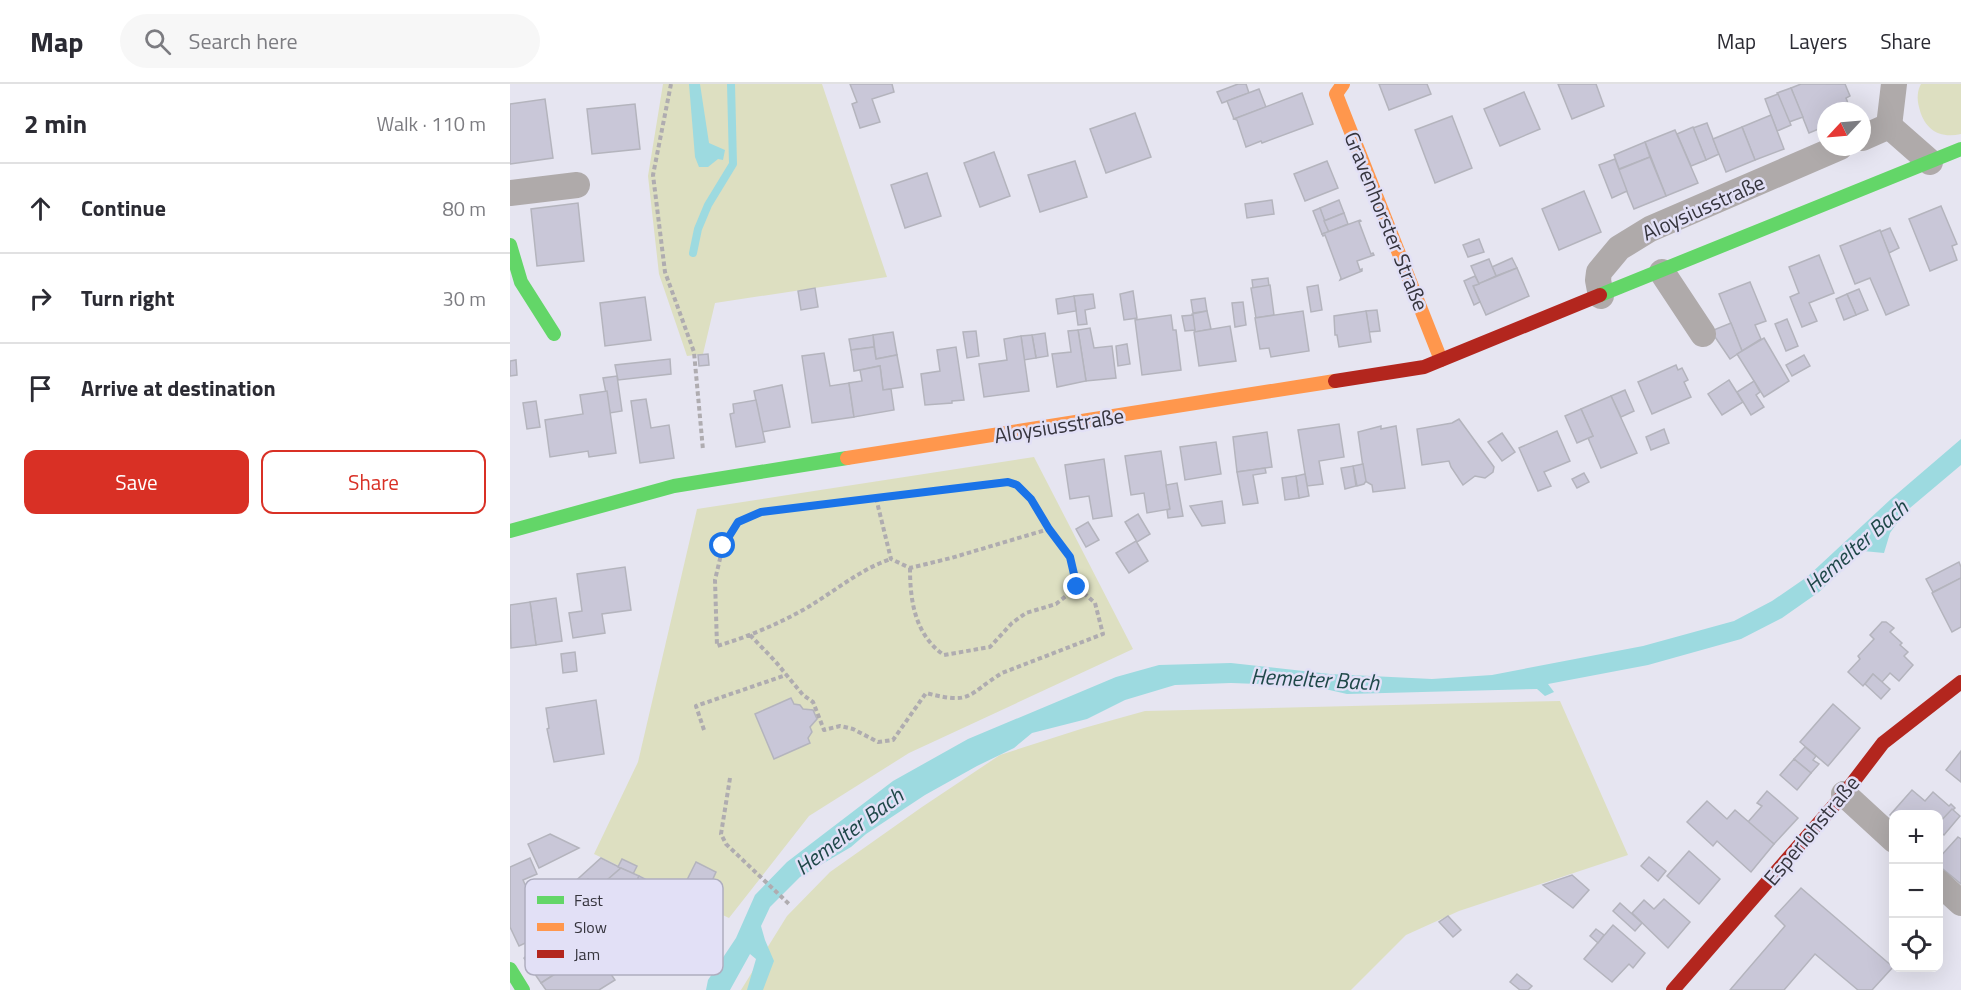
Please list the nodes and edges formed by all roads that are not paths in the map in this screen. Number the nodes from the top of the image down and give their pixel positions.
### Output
1 (1343, 84) edge
2 (1893, 84) edge
3 (1889, 126) junction
4 (1871, 134) edge
5 (1961, 149) edge
6 (1820, 156) edge
7 (1930, 162) junction
8 (578, 185) dead end
9 (510, 193) edge
10 (510, 245) edge
11 (1662, 272) junction
12 (1601, 296) junction
13 (554, 334) dead end
14 (1703, 334) dead end
15 (1441, 360) junction
16 (510, 531) edge
17 (1961, 682) edge
18 (1844, 794) junction
19 (1889, 836) edge
20 (1943, 887) edge
21 (1961, 903) edge
22 (510, 969) edge
23 (524, 990) edge
24 (1673, 990) edge

1 - 15 street, Gravenhorster Straße
2 - 3 street
3 - 4 street
3 - 7 street
5 - 7 street, Aloysiusstraße
6 - 12 street, Aloysiusstraße
7 - 11 street, Aloysiusstraße
8 - 9 street
10 - 13 street
11 - 12 street, Aloysiusstraße
11 - 14 street, Aloysiusstraße
12 - 15 street, Aloysiusstraße
15 - 16 street, Aloysiusstraße
17 - 18 street, Esperlohstraße
18 - 19 street
18 - 24 street, Esperlohstraße
20 - 21 street
22 - 23 street

